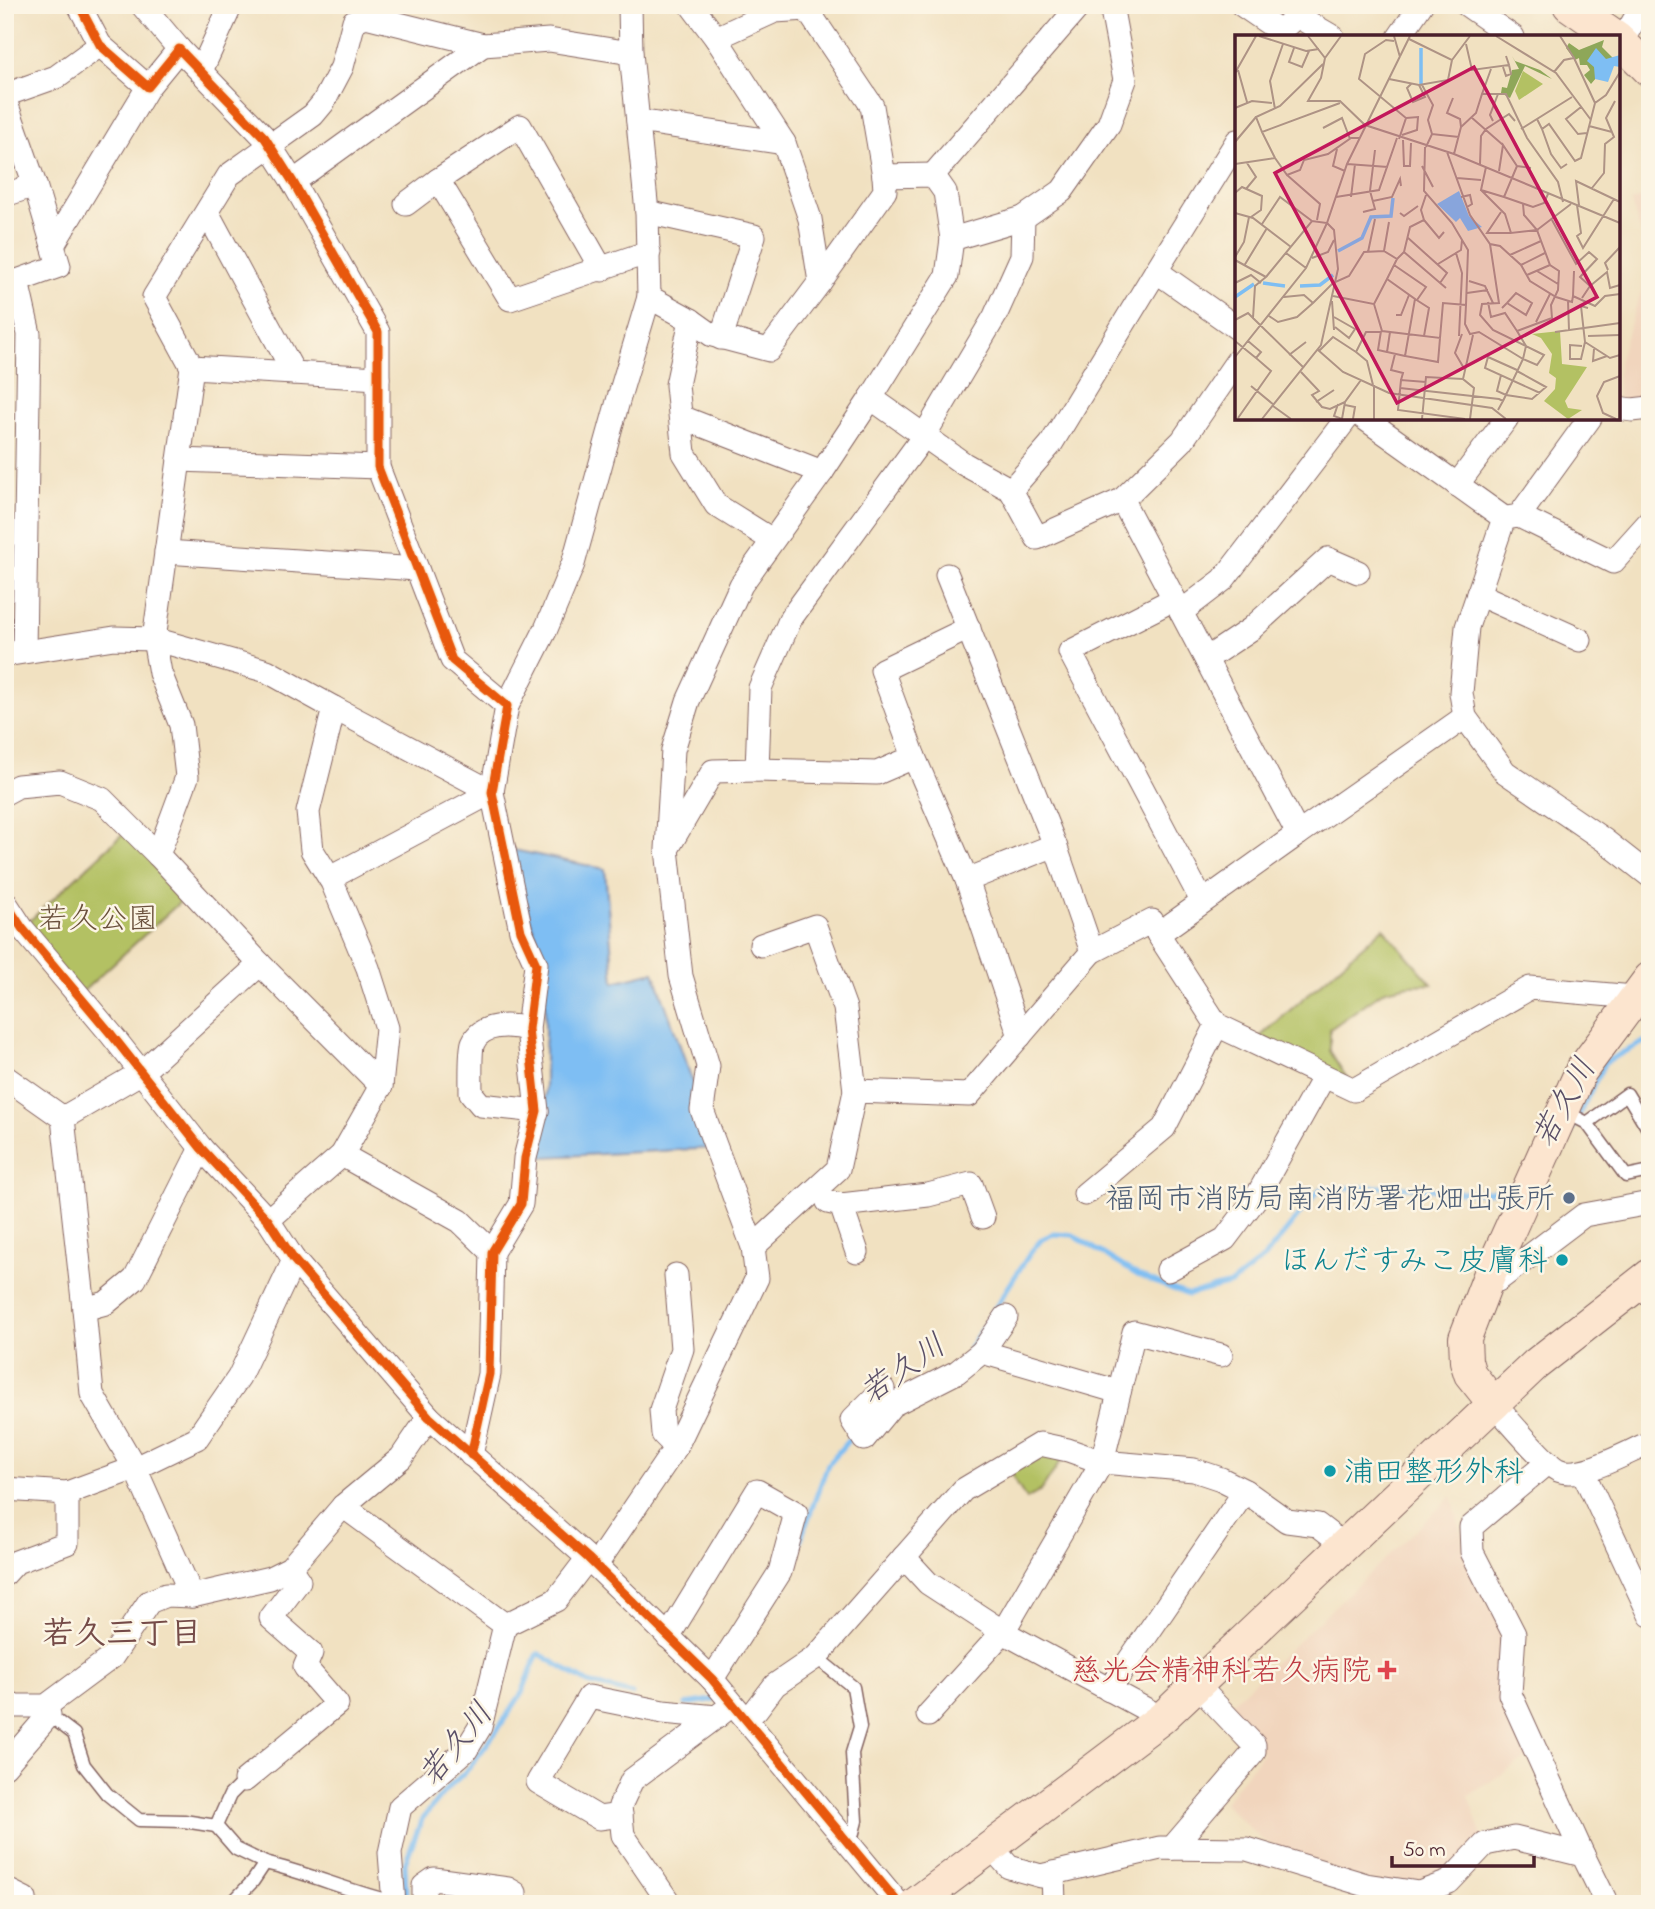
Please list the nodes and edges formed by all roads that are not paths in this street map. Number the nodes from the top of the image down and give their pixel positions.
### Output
1 (79, 5) edge
2 (142, 5) edge
3 (231, 5) edge
4 (691, 5) edge
5 (1080, 5) edge
6 (1111, 5) edge
7 (1242, 5) edge
8 (1421, 5) edge
9 (1467, 5) edge
10 (1569, 5) edge
11 (1643, 5) edge
12 (806, 7) edge
13 (625, 8) edge
14 (1330, 35) edge
15 (1403, 35) edge
16 (1510, 35) edge
17 (1610, 35) edge
18 (716, 38) junction
19 (1620, 38) edge
20 (1620, 43) edge
21 (100, 45) junction
22 (483, 45) junction
23 (179, 49) junction
24 (631, 53) junction
25 (201, 71) junction
26 (1650, 71) edge
27 (148, 88) junction
28 (5, 98) edge
29 (638, 121) junction
30 (784, 143) junction
31 (1235, 144) edge
32 (269, 145) junction
33 (933, 175) junction
34 (884, 176) junction
35 (438, 180) junction
36 (293, 182) junction
37 (35, 185) junction
38 (5, 195) edge
39 (406, 204) dead end
40 (207, 212) junction
41 (647, 212) junction
42 (1023, 218) junction
43 (952, 239) junction
44 (53, 245) junction
45 (649, 252) junction
46 (602, 270) junction
47 (1156, 271) junction
48 (11, 282) edge
49 (820, 282) junction
50 (649, 298) junction
51 (691, 320) junction
52 (1235, 327) edge
53 (721, 338) junction
54 (1235, 364) edge
55 (192, 367) junction
56 (294, 373) junction
57 (378, 378) junction
58 (871, 398) junction
59 (1620, 408) edge
60 (1650, 408) edge
61 (681, 417) junction
62 (1345, 420) edge
63 (1367, 420) edge
64 (1506, 420) edge
65 (1588, 420) edge
66 (924, 436) junction
67 (179, 460) junction
68 (378, 467) junction
69 (822, 472) junction
70 (1457, 485) junction
71 (1011, 490) junction
72 (1122, 500) junction
73 (1512, 517) junction
74 (1650, 521) edge
75 (772, 540) junction
76 (166, 552) junction
77 (417, 569) junction
78 (1358, 572) dead end
79 (947, 575) dead end
80 (1478, 594) junction
81 (1178, 606) junction
82 (968, 628) junction
83 (155, 639) junction
84 (1580, 640) dead end
85 (15, 653) edge
86 (1206, 659) junction
87 (507, 706) junction
88 (334, 708) junction
89 (1465, 717) junction
90 (914, 757) junction
91 (757, 770) junction
92 (492, 792) junction
93 (5, 793) edge
94 (1298, 834) junction
95 (1055, 845) junction
96 (667, 849) junction
97 (158, 855) junction
98 (1650, 876) edge
99 (330, 878) junction
100 (967, 880) junction
101 (1202, 901) junction
102 (5, 902) edge
103 (1158, 934) junction
104 (761, 944) dead end
105 (1092, 952) junction
106 (260, 964) junction
107 (1644, 991) edge
108 (1217, 1025) junction
109 (528, 1029) junction
110 (1020, 1036) junction
111 (142, 1072) junction
112 (1324, 1076) junction
113 (5, 1077) edge
114 (382, 1086) junction
115 (855, 1091) junction
116 (537, 1111) junction
117 (1574, 1116) junction
118 (64, 1118) junction
119 (1650, 1132) edge
120 (201, 1148) junction
121 (342, 1155) junction
122 (1650, 1171) edge
123 (1085, 1194) dead end
124 (808, 1197) junction
125 (1650, 1203) edge
126 (841, 1205) junction
127 (983, 1216) dead end
128 (268, 1220) junction
129 (753, 1247) junction
130 (492, 1252) junction
131 (857, 1252) dead end
132 (294, 1260) junction
133 (1168, 1270) dead end
134 (676, 1275) dead end
135 (1650, 1275) edge
136 (1489, 1276) junction
137 (84, 1308) junction
138 (1006, 1317) dead end
139 (982, 1352) junction
140 (1221, 1355) dead end
141 (883, 1389) dead end
142 (1119, 1392) junction
143 (1494, 1404) junction
144 (429, 1418) junction
145 (1650, 1443) edge
146 (676, 1447) junction
147 (471, 1455) junction
148 (1102, 1462) junction
149 (1548, 1462) junction
150 (135, 1468) junction
151 (1583, 1472) junction
152 (5, 1489) edge
153 (1245, 1490) junction
154 (67, 1493) junction
155 (343, 1507) junction
156 (1345, 1546) junction
157 (904, 1557) junction
158 (592, 1561) junction
159 (290, 1568) junction
160 (5, 1574) edge
161 (192, 1596) junction
162 (1650, 1615) edge
163 (505, 1625) junction
164 (1003, 1632) junction
165 (668, 1637) junction
166 (816, 1657) junction
167 (1197, 1685) junction
168 (1109, 1690) junction
169 (5, 1700) edge
170 (725, 1700) junction
171 (48, 1711) junction
172 (928, 1715) dead end
173 (1162, 1718) junction
174 (5, 1766) edge
175 (245, 1780) joint
176 (621, 1815) junction
177 (216, 1826) junction
178 (850, 1844) junction
179 (992, 1848) junction
180 (1172, 1848) junction
181 (1583, 1855) junction
182 (265, 1863) junction
183 (1053, 1873) junction
184 (5, 1889) edge
185 (1375, 1895) edge
186 (394, 1903) edge
187 (23, 1904) edge
188 (231, 1904) edge
189 (424, 1904) edge
190 (514, 1904) edge
191 (670, 1904) edge
192 (899, 1904) edge
193 (915, 1904) edge
194 (1054, 1904) edge
195 (1607, 1904) edge

1 - 21 street
2 - 23 street
3 - 25 street
4 - 18 street
5 - 33 street
6 - 42 street
7 - 14 street
8 - 15 street
9 - 16 street
10 - 17 main road
11 - 19 street
12 - 18 street
12 - 34 street
13 - 24 street
18 - 30 street
20 - 26 main road
21 - 27 street
21 - 28 street
22 - 24 street
22 - 32 street
22 - 36 street
23 - 25 street
23 - 27 street
24 - 29 street
25 - 32 street
27 - 44 street
28 - 37 street
29 - 30 street
29 - 41 street
30 - 49 street
31 - 47 street
32 - 36 street
32 - 40 street
33 - 34 street
33 - 43 street
34 - 49 street
35 - 39 street
35 - 46 street
35 - 46 street
36 - 57 street
37 - 38 street
37 - 44 street
40 - 55 street
40 - 56 street
41 - 45 street
41 - 53 street
42 - 43 street
42 - 66 street
43 - 58 street
44 - 48 street
45 - 46 street
45 - 50 street
47 - 52 street
47 - 71 street
48 - 85 street
49 - 53 street
50 - 51 street
50 - 87 street
51 - 53 street
51 - 61 street
54 - 72 street
55 - 56 street
55 - 67 street
56 - 57 street
57 - 68 street
58 - 66 street
58 - 69 street
59 - 60 street
61 - 69 street
61 - 75 street
62 - 81 street
63 - 70 street
64 - 70 street
65 - 73 street
66 - 71 street
66 - 91 street
67 - 68 street
67 - 76 street
68 - 77 street
69 - 75 street
70 - 73 street
71 - 72 street
72 - 81 street
73 - 74 street
73 - 80 street
75 - 96 street
76 - 77 street
76 - 83 street
77 - 87 street
78 - 86 street
79 - 82 street
80 - 84 street
80 - 89 street
81 - 86 street
81 - 101 street
82 - 90 street
82 - 95 street
83 - 85 street
83 - 88 street
83 - 97 street
86 - 94 street
87 - 92 street
88 - 92 street
88 - 99 street
89 - 94 street
89 - 98 street
90 - 91 street
90 - 100 street
91 - 96 street
92 - 99 street
92 - 109 street
93 - 97 street
94 - 101 street
95 - 100 street
95 - 105 street
96 - 129 street
97 - 106 street
99 - 114 street
100 - 110 street
101 - 103 street
102 - 111 street
103 - 105 street
103 - 108 street
104 - 115 street
105 - 110 street
106 - 111 street
106 - 114 street
107 - 112 street
107 - 117 main road
108 - 112 street
108 - 123 street
109 - 116 street
109 - 116 street
110 - 115 street
111 - 118 street
111 - 120 street
112 - 133 street
113 - 118 street
114 - 121 street
115 - 124 street
116 - 130 street
117 - 119 lane
117 - 122 lane
117 - 136 main road
118 - 137 street
120 - 128 street
120 - 137 street
121 - 128 street
121 - 130 street
124 - 126 street
124 - 129 street
125 - 136 street
126 - 127 street
126 - 131 street
128 - 132 street
129 - 146 street
130 - 147 street
132 - 144 street
132 - 150 street
134 - 146 street
135 - 143 main road
136 - 143 main road
137 - 150 street
138 - 139 street
139 - 141 street
139 - 142 street
140 - 142 street
142 - 148 street
143 - 149 street
143 - 156 main road
144 - 147 street
144 - 155 street
145 - 151 street
146 - 158 street
147 - 158 street
148 - 153 street
148 - 157 street
148 - 164 street
149 - 151 street
149 - 181 street
150 - 154 street
150 - 161 street
151 - 162 street
152 - 154 street
153 - 156 street
153 - 168 street
154 - 160 street
155 - 159 street
155 - 163 street
156 - 167 main road
157 - 164 street
157 - 166 street
158 - 163 street
158 - 165 street
159 - 161 street
159 - 175 street
161 - 171 street
163 - 186 street
164 - 168 street
164 - 172 street
165 - 170 street
165 - 170 street
166 - 170 street
166 - 178 lane
167 - 173 main road
167 - 180 street
168 - 173 street
169 - 171 street
170 - 176 street
170 - 176 street
170 - 178 street
171 - 174 street
171 - 177 lane
173 - 179 main road
175 - 177 lane
176 - 191 street
177 - 182 lane
178 - 192 street
179 - 183 street
179 - 193 main road
180 - 183 street
180 - 185 street
181 - 185 street
181 - 195 street
182 - 186 lane
182 - 188 lane
183 - 194 street
184 - 187 street
189 - 190 street

